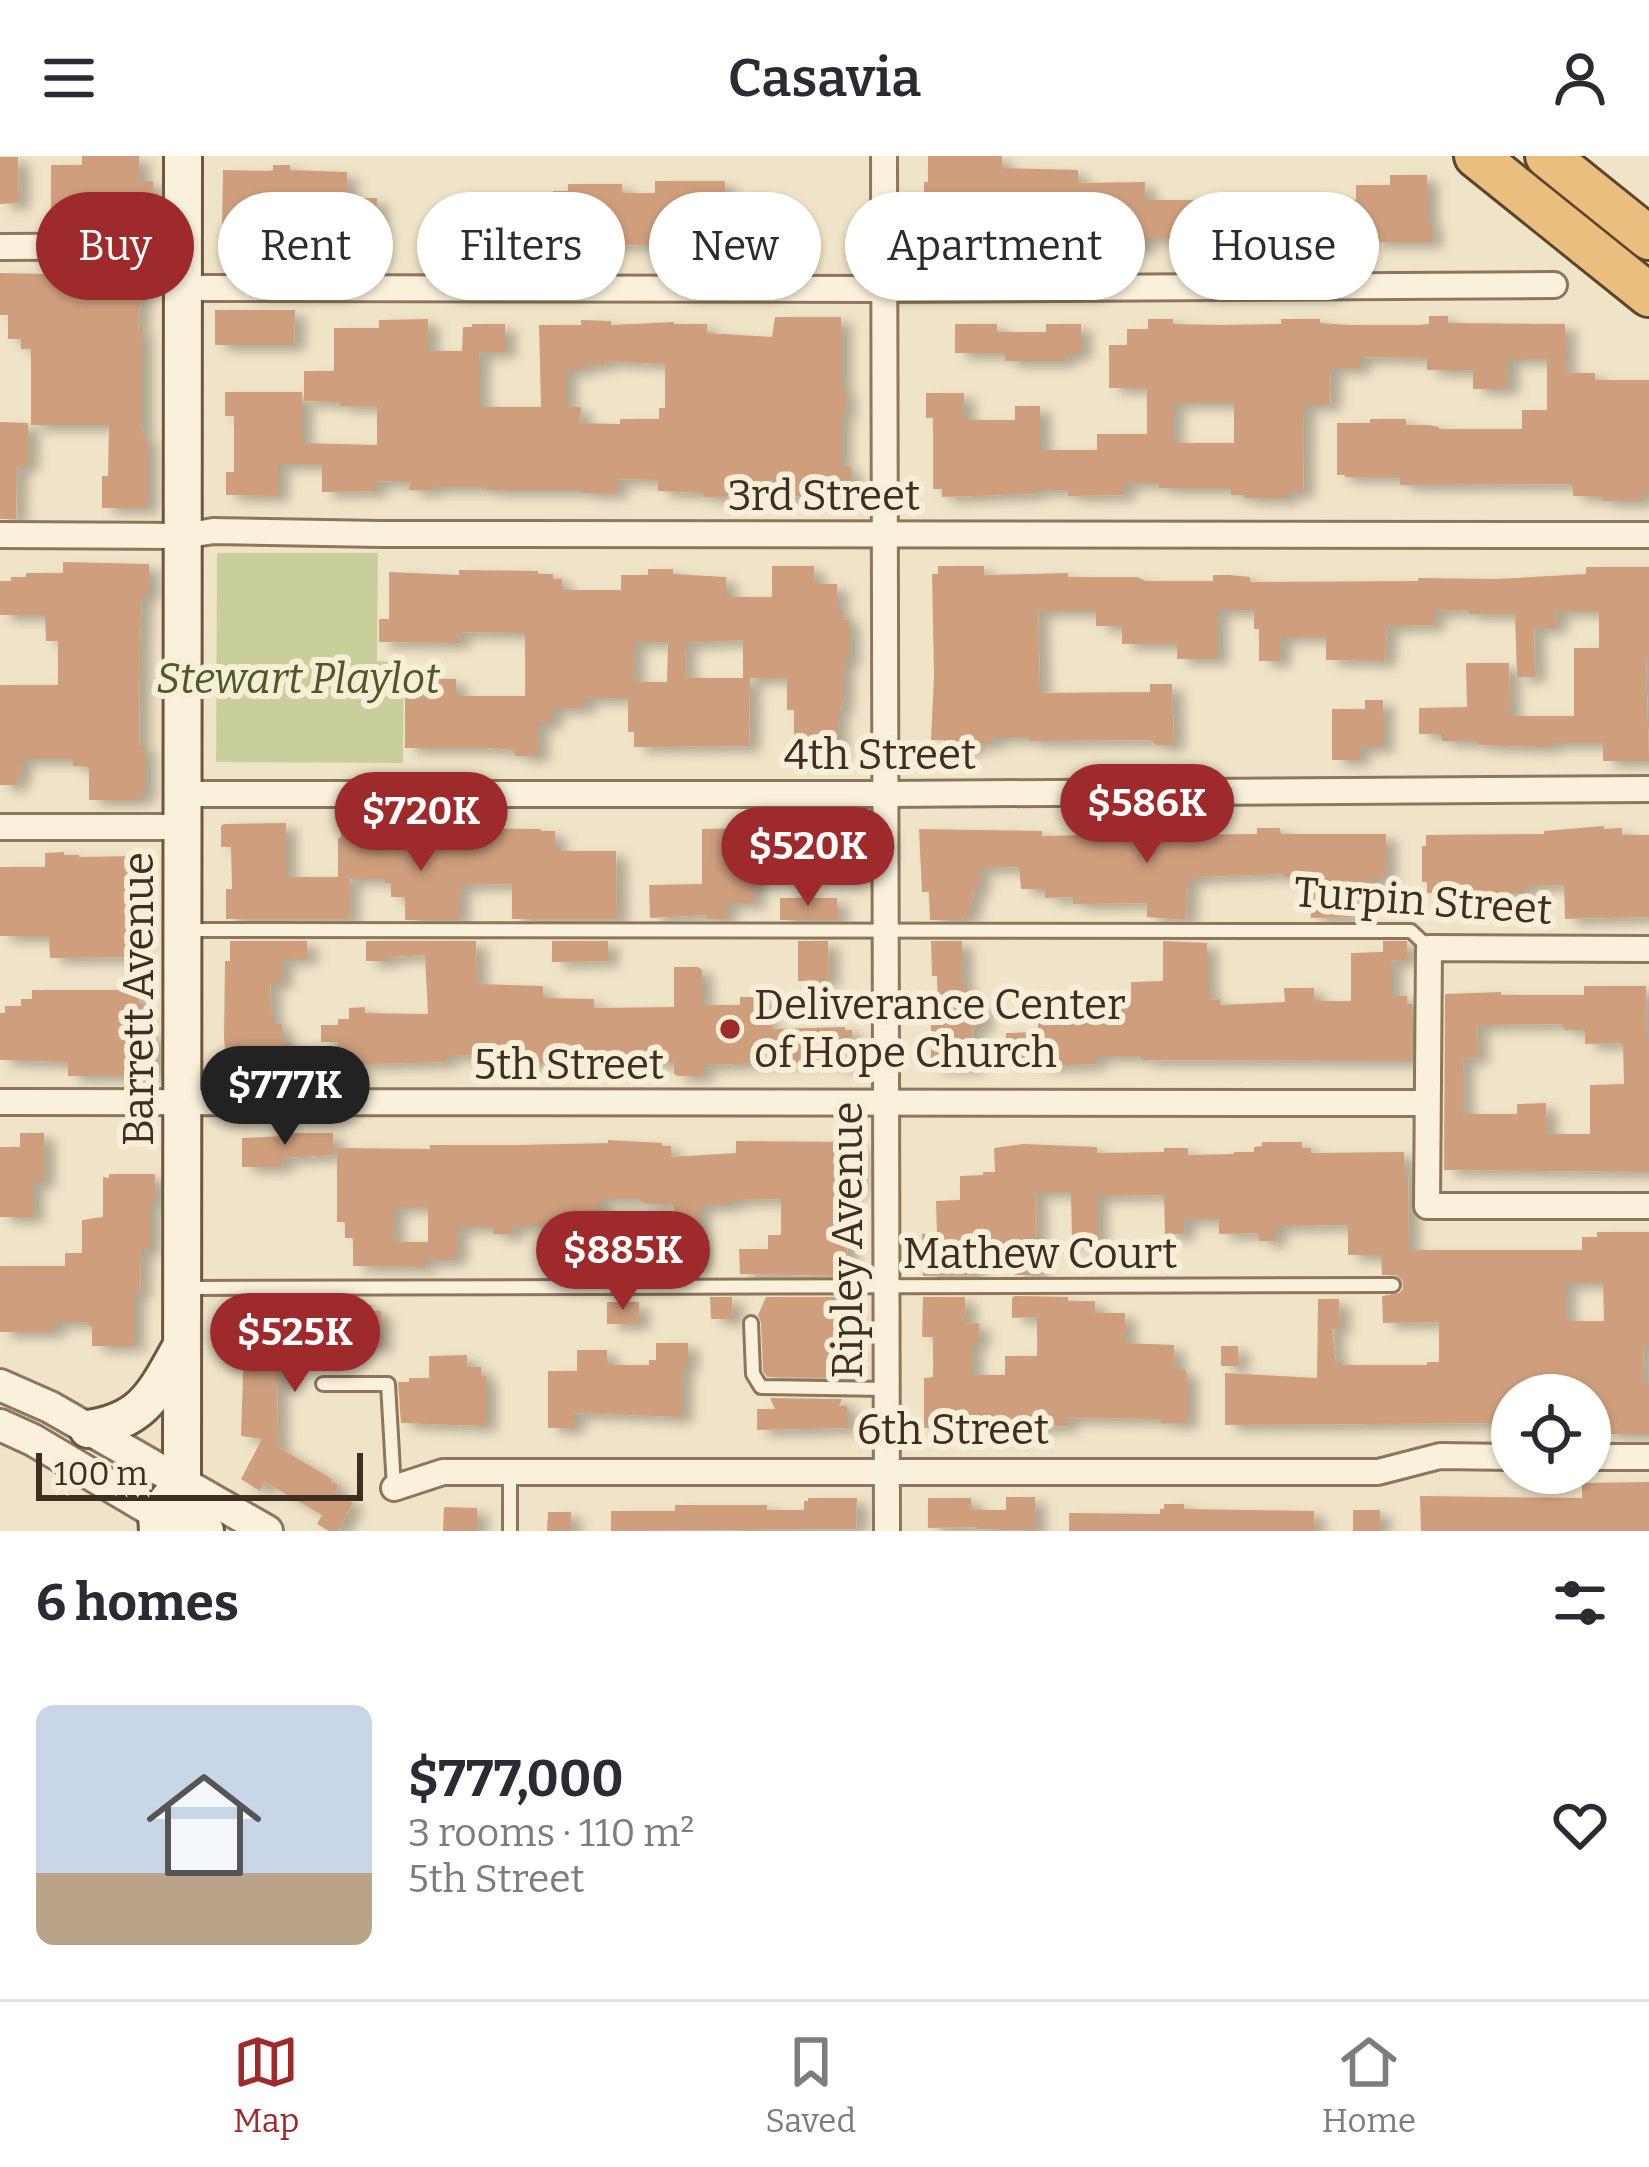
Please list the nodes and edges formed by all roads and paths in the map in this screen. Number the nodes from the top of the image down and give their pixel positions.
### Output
1 (183, 156) edge
2 (884, 156) edge
3 (1477, 156) edge
4 (1547, 156) edge
5 (183, 192) edge
6 (884, 192) edge
7 (1649, 238) edge
8 (0, 247) edge
9 (36, 247) edge
10 (1554, 285) dead end
11 (1145, 287) edge
12 (194, 288) edge
13 (845, 289) edge
14 (1649, 296) edge
15 (182, 300) edge
16 (884, 300) edge
17 (0, 535) edge
18 (884, 535) junction
19 (1649, 535) edge
20 (184, 536) junction
21 (1649, 788) edge
22 (884, 794) junction
23 (184, 810) junction
24 (0, 827) edge
25 (184, 930) junction
26 (885, 930) junction
27 (1429, 948) junction
28 (1649, 949) edge
29 (0, 1102) edge
30 (886, 1103) junction
31 (1426, 1103) junction
32 (184, 1105) junction
33 (1649, 1206) edge
34 (1393, 1285) dead end
35 (183, 1288) junction
36 (887, 1288) junction
37 (751, 1323) dead end
38 (183, 1344) junction
39 (323, 1384) dead end
40 (0, 1385) edge
41 (887, 1388) junction
42 (0, 1425) edge
43 (88, 1429) junction
44 (1491, 1456) edge
45 (1611, 1457) edge
46 (1649, 1457) edge
47 (510, 1472) junction
48 (887, 1472) junction
49 (182, 1483) junction
50 (394, 1488) joint
51 (167, 1525) edge
52 (205, 1531) edge
53 (267, 1531) edge
54 (511, 1531) edge
55 (887, 1531) edge

1 - 5 main road, Barrett Avenue
2 - 6 street, Ripley Avenue
3 - 14 highway
4 - 7 highway
8 - 9 street
10 - 11 street
12 - 13 street
15 - 20 main road, Barrett Avenue
16 - 18 street, Ripley Avenue
17 - 20 street, 3rd Street
18 - 19 street, 3rd Street
18 - 20 street, 3rd Street
18 - 22 street, Ripley Avenue
20 - 23 main road, Barrett Avenue
21 - 22 street, 4th Street
22 - 23 street, 4th Street
22 - 26 street, Ripley Avenue
23 - 24 street, 4th Street
23 - 25 main road, Barrett Avenue
25 - 26 lane, Turpin Street
25 - 32 main road, Barrett Avenue
26 - 27 lane, Turpin Street
26 - 30 street, Ripley Avenue
27 - 28 street, Turpin Street
27 - 31 street
29 - 32 street, 5th Street
30 - 31 street, 5th Street
30 - 32 street, 5th Street
30 - 36 street, Ripley Avenue
31 - 33 street
32 - 35 main road, Barrett Avenue
34 - 36 lane, Mathew Court
35 - 36 lane, Mathew Court
35 - 38 main road, Barrett Avenue
36 - 41 street, Ripley Avenue
37 - 41 lane
38 - 43 main road
38 - 49 main road, Barrett Avenue
39 - 50 lane
40 - 43 street
41 - 48 street, Ripley Avenue
42 - 51 street
43 - 49 street
44 - 48 street, 6th Street
45 - 46 street
47 - 48 street, 6th Street
47 - 50 street, 6th Street
47 - 54 lane
48 - 55 street, Ripley Avenue
49 - 51 main road
49 - 52 main road, Barrett Avenue
49 - 53 street

